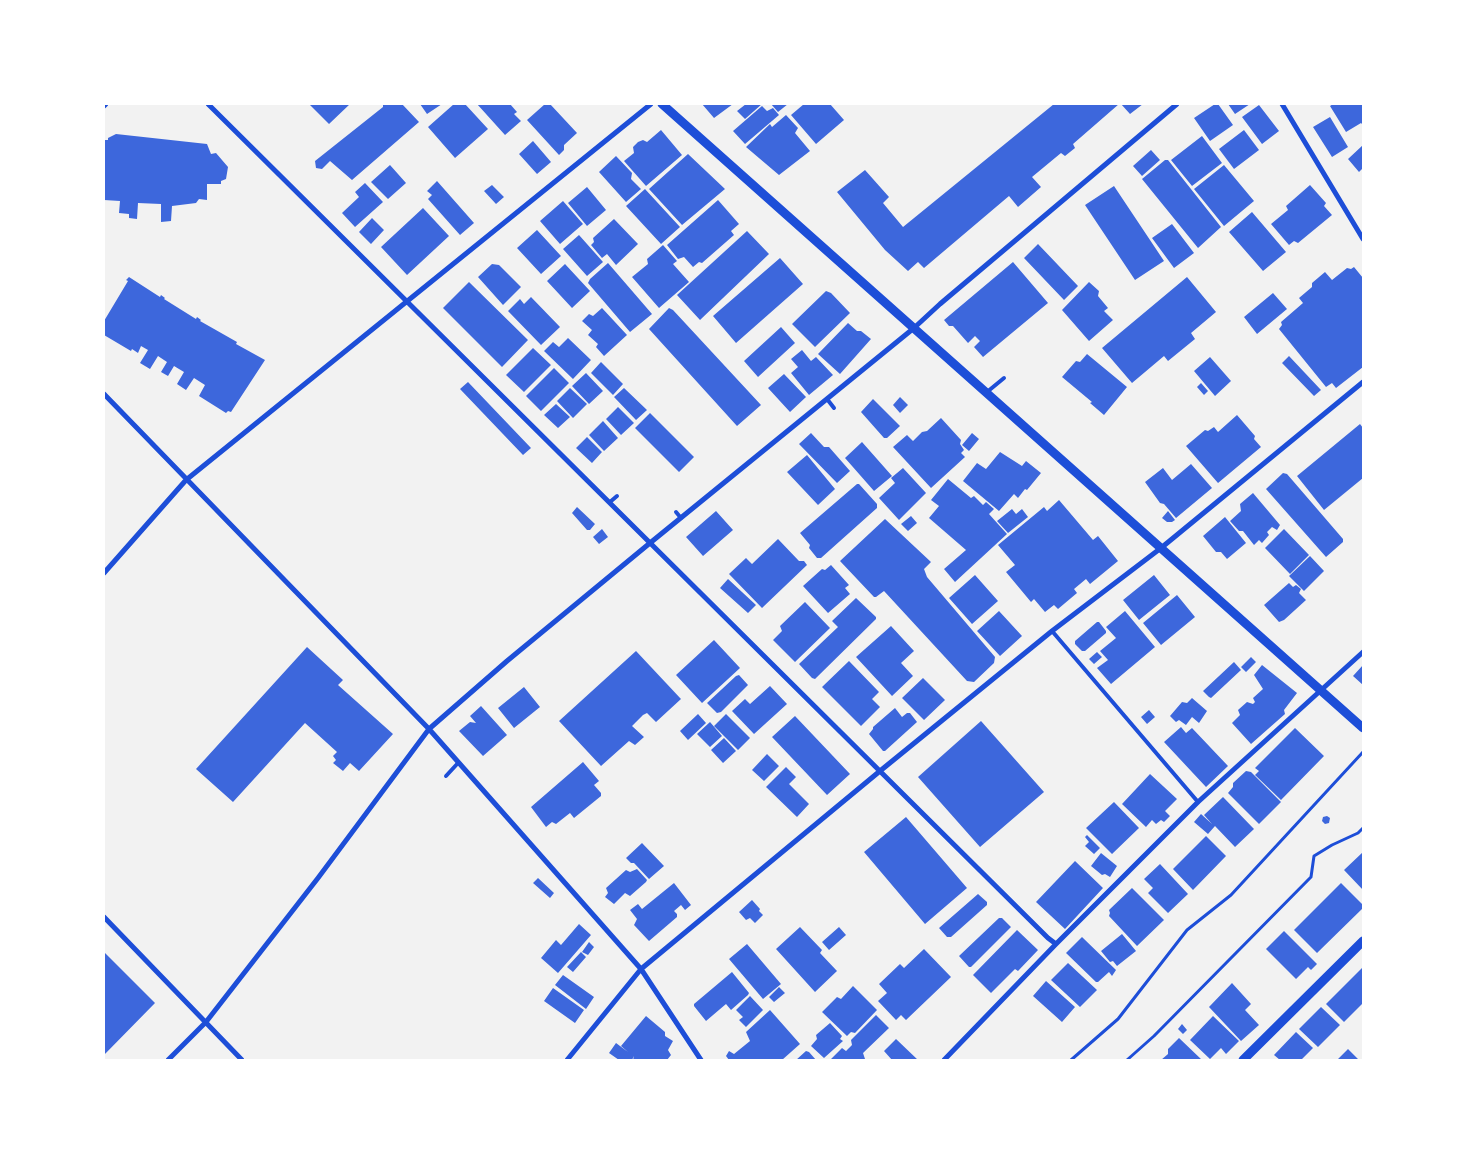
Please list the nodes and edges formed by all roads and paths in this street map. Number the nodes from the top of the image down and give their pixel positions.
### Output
1 (208, 104) edge
2 (650, 104) edge
3 (662, 104) edge
4 (1177, 104) edge
5 (1282, 104) edge
6 (1363, 239) edge
7 (407, 301) junction
8 (914, 328) junction
9 (1004, 378) dead end
10 (1363, 382) edge
11 (986, 393) junction
12 (104, 394) edge
13 (827, 399) junction
14 (834, 408) dead end
15 (186, 480) junction
16 (616, 496) dead end
17 (610, 502) junction
18 (676, 512) dead end
19 (681, 518) junction
20 (650, 543) junction
21 (1161, 548) junction
22 (104, 573) edge
23 (1052, 631) junction
24 (1363, 652) edge
25 (1322, 690) junction
26 (1363, 728) edge
27 (429, 729) junction
28 (1363, 752) edge
29 (458, 763) junction
30 (880, 771) junction
31 (446, 776) dead end
32 (1198, 802) junction
33 (1363, 828) edge
34 (104, 917) edge
35 (1363, 941) edge
36 (1056, 944) junction
37 (641, 969) junction
38 (206, 1022) junction
39 (168, 1060) edge
40 (242, 1060) edge
41 (567, 1060) edge
42 (701, 1060) edge
43 (944, 1060) edge
44 (1070, 1060) edge
45 (1127, 1060) edge
46 (1243, 1060) edge

1 - 7 street
2 - 7 street
3 - 8 street
4 - 8 street
5 - 6 street
7 - 15 street
7 - 17 street
8 - 11 street
8 - 13 street
9 - 11 lane
10 - 21 street
11 - 21 street
12 - 15 street
13 - 14 lane
13 - 19 street
15 - 22 street
15 - 27 street
16 - 17 lane
17 - 20 street
18 - 19 lane
19 - 20 street
20 - 27 street
20 - 30 street
21 - 23 street
21 - 25 street
23 - 30 street
23 - 32 lane
24 - 25 street
25 - 26 street
25 - 32 street
27 - 29 street
27 - 38 street
28 - 44 path
29 - 31 lane
29 - 37 street
30 - 36 street
30 - 37 street
32 - 36 street
33 - 45 path
34 - 38 street
35 - 46 street
36 - 43 street
37 - 41 street
37 - 42 street
38 - 39 street
38 - 40 street

